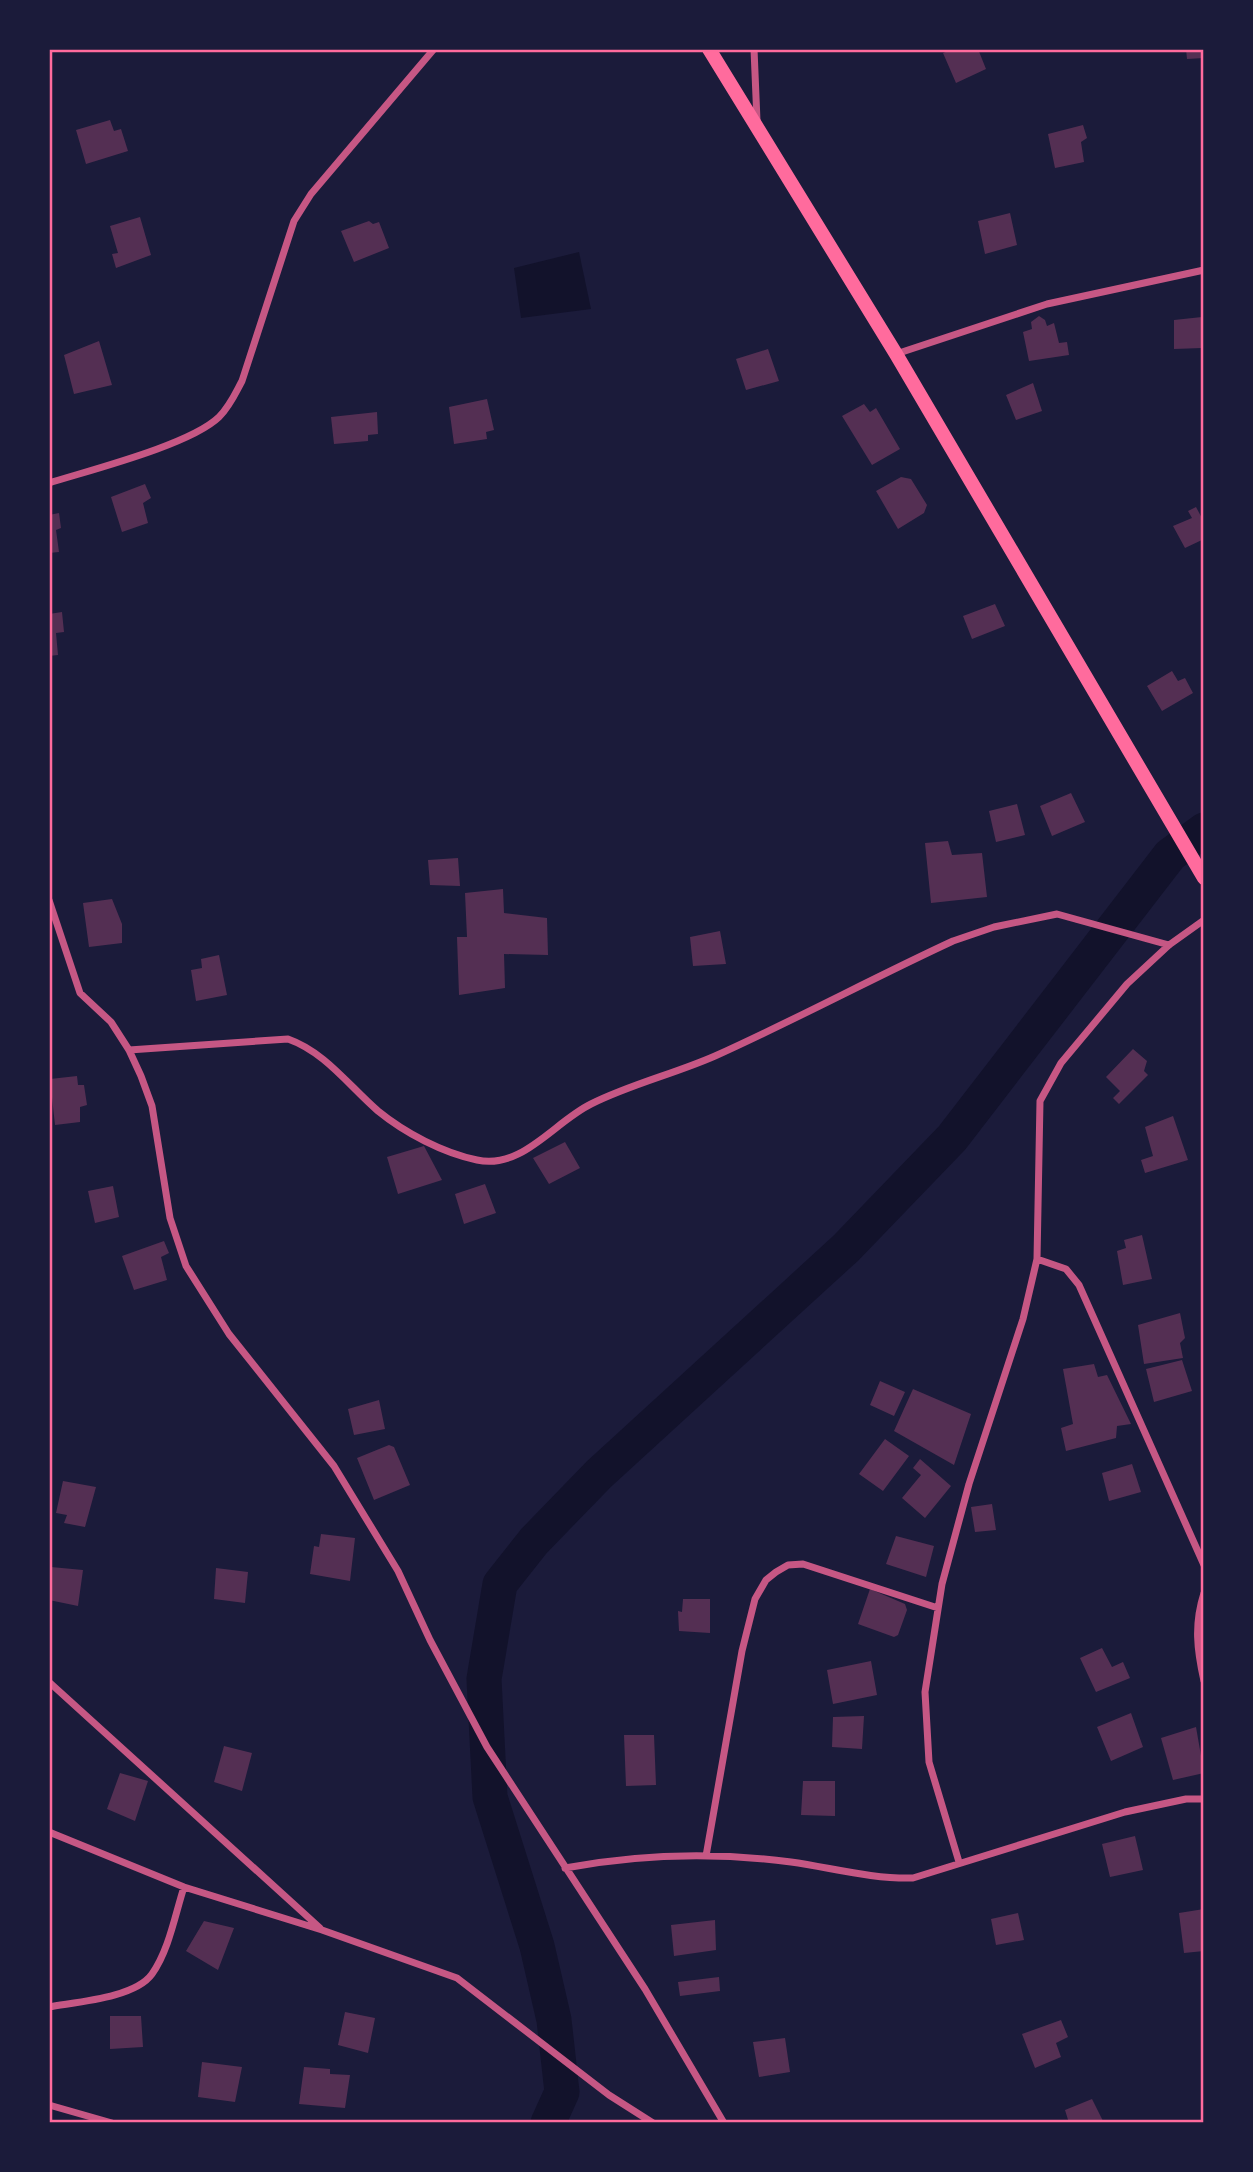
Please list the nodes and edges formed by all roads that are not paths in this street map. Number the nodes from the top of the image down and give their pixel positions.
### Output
1 (434, 49) edge
2 (709, 49) edge
3 (754, 49) edge
4 (758, 129) junction
5 (1204, 270) edge
6 (896, 354) junction
7 (49, 483) edge
8 (1201, 872) edge
9 (49, 900) edge
10 (1204, 920) edge
11 (1169, 945) junction
12 (129, 1049) junction
13 (1037, 1259) junction
14 (1204, 1565) edge
15 (1204, 1593) edge
16 (938, 1608) junction
17 (1204, 1681) edge
18 (49, 1682) edge
19 (1204, 1799) edge
20 (49, 1832) edge
21 (706, 1856) junction
22 (959, 1863) junction
23 (565, 1868) junction
24 (184, 1887) junction
25 (322, 1930) junction
26 (49, 2007) edge
27 (49, 2105) edge
28 (112, 2123) edge
29 (653, 2123) edge
30 (724, 2123) edge

1 - 7 street
2 - 4 main road
3 - 4 street
4 - 6 main road
5 - 6 street
6 - 8 main road
9 - 12 street
10 - 11 street
11 - 12 street
11 - 13 street
12 - 23 street
13 - 14 street
13 - 16 street
15 - 17 street
16 - 21 street
16 - 22 street
18 - 25 street
19 - 22 street
20 - 24 street
21 - 22 street
21 - 23 street
23 - 30 street
24 - 25 street
24 - 26 street
25 - 29 street
27 - 28 street

